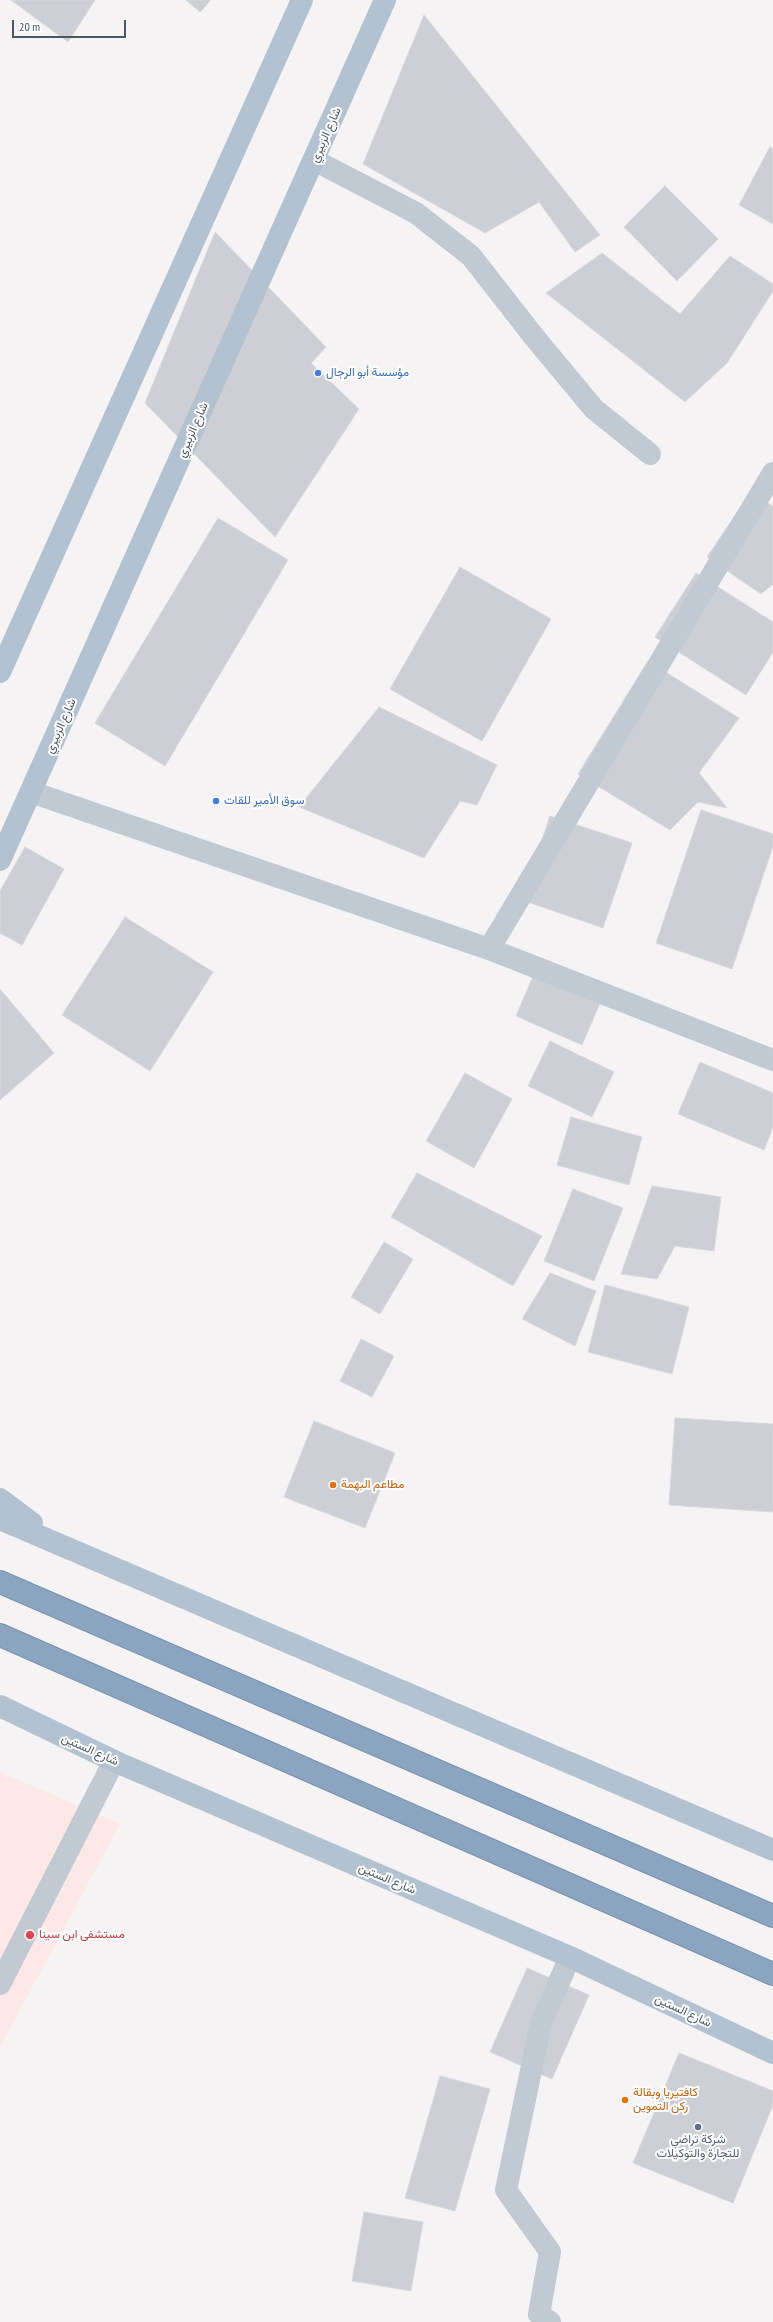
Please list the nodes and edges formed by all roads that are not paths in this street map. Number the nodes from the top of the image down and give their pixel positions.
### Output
1 (302, 0) edge
2 (385, 0) edge
3 (314, 160) junction
4 (650, 454) dead end
5 (773, 473) edge
6 (0, 672) edge
7 (31, 792) junction
8 (0, 860) edge
9 (489, 949) junction
10 (773, 1060) edge
11 (0, 1499) edge
12 (0, 1519) edge
13 (64, 1546) junction
14 (0, 1582) edge
15 (0, 1635) edge
16 (0, 1706) edge
17 (0, 1713) edge
18 (30, 1722) junction
19 (114, 1761) junction
20 (773, 1850) edge
21 (773, 1916) edge
22 (570, 1957) junction
23 (773, 1974) edge
24 (0, 1984) edge
25 (773, 2053) edge
26 (550, 2322) edge

1 - 6 main road
2 - 3 main road, شارع الزبيري
3 - 4 street
3 - 7 main road, شارع الزبيري
5 - 9 street
7 - 8 main road, شارع الزبيري
7 - 9 street
9 - 10 street
11 - 13 main road
12 - 13 main road
13 - 20 main road
14 - 21 highway
15 - 23 highway
16 - 18 main road, شارع الستين
17 - 18 main road
18 - 19 main road, شارع الستين
19 - 22 main road, شارع الستين
19 - 24 street
22 - 25 main road, شارع الستين
22 - 26 street

